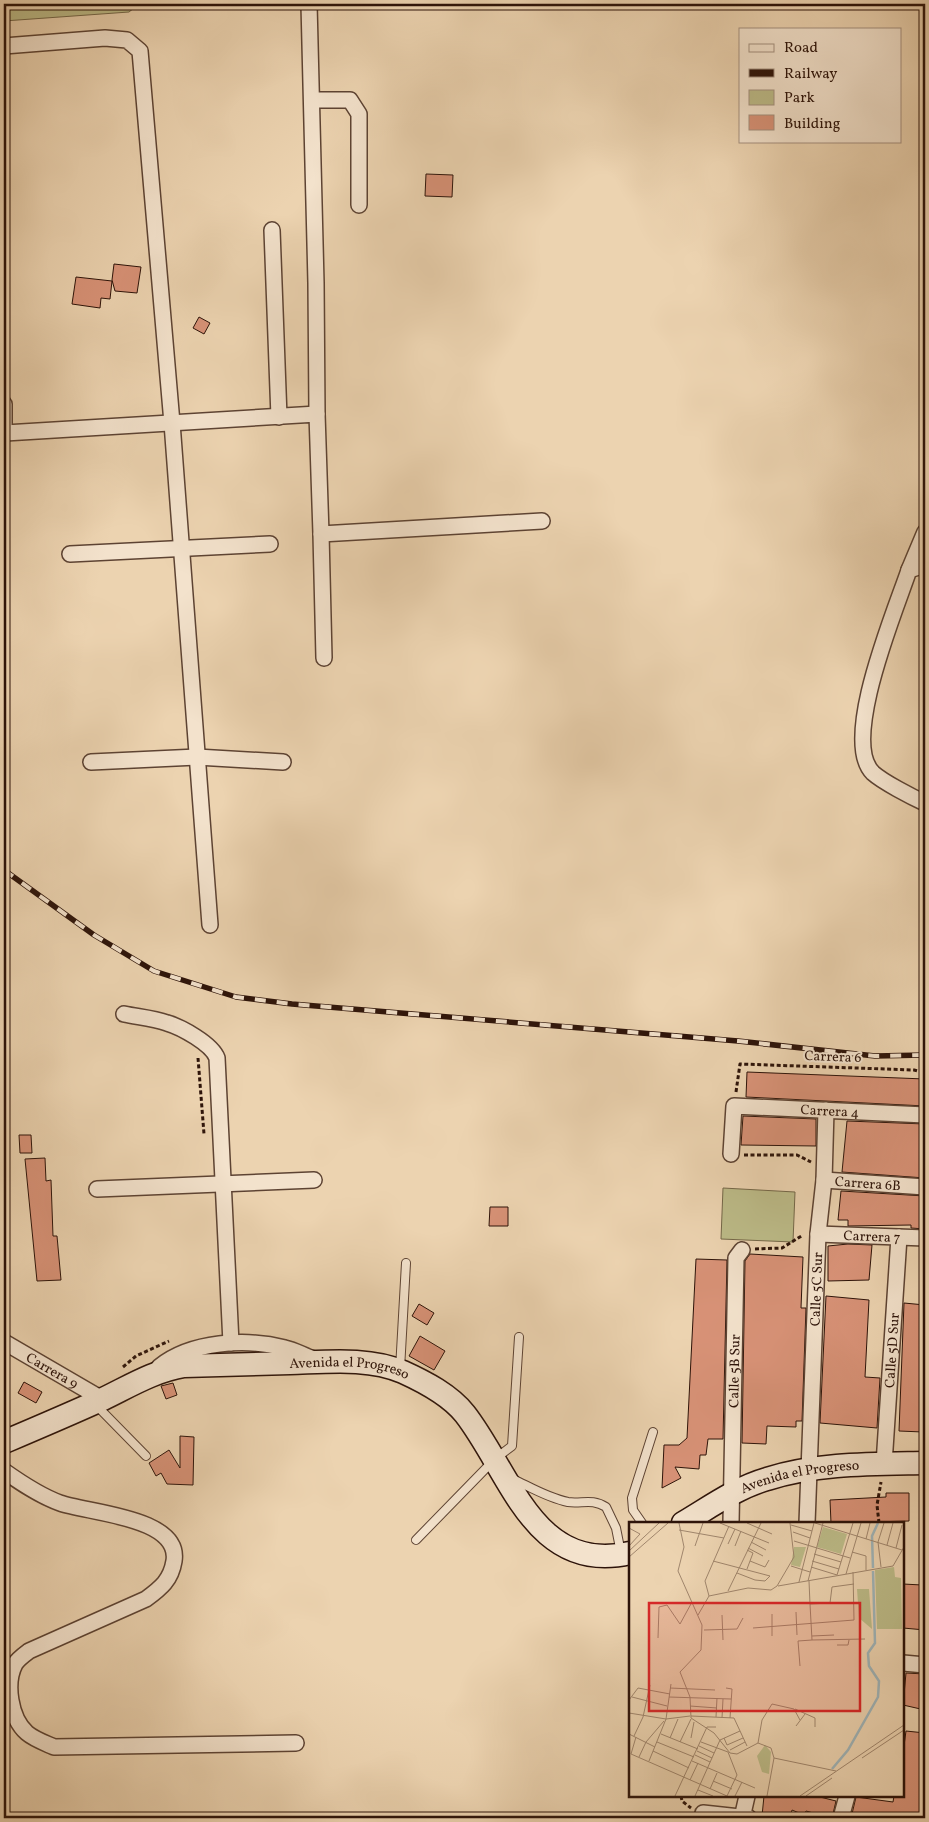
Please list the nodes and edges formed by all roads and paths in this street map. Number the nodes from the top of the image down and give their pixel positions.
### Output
1 (309, 4) edge
2 (4, 46) edge
3 (312, 100) junction
4 (359, 205) dead end
5 (272, 230) dead end
6 (4, 404) edge
7 (317, 414) junction
8 (279, 417) junction
9 (172, 423) junction
10 (4, 433) edge
11 (542, 520) dead end
12 (925, 532) edge
13 (321, 534) junction
14 (270, 544) dead end
15 (182, 547) junction
16 (70, 554) dead end
17 (925, 565) edge
18 (909, 570) junction
19 (324, 658) dead end
20 (198, 757) junction
21 (92, 762) dead end
22 (283, 762) dead end
23 (925, 803) edge
24 (210, 925) dead end
25 (124, 1014) dead end
26 (197, 1039) junction
27 (925, 1073) edge
28 (734, 1106) junction
29 (826, 1110) junction
30 (925, 1115) edge
31 (204, 1136) dead end
32 (731, 1154) joint
33 (314, 1180) dead end
34 (824, 1180) junction
35 (222, 1185) junction
36 (925, 1187) edge
37 (97, 1189) dead end
38 (818, 1234) junction
39 (899, 1237) junction
40 (925, 1238) edge
41 (742, 1250) joint
42 (406, 1263) dead end
43 (519, 1337) dead end
44 (178, 1340) dead end
45 (4, 1342) edge
46 (231, 1343) junction
47 (321, 1362) junction
48 (120, 1369) dead end
49 (400, 1371) junction
50 (148, 1376) junction
51 (98, 1401) junction
52 (653, 1432) dead end
53 (4, 1442) edge
54 (146, 1456) dead end
55 (925, 1463) edge
56 (884, 1464) junction
57 (499, 1466) junction
58 (808, 1469) junction
59 (4, 1471) edge
60 (730, 1494) junction
61 (641, 1522) edge
62 (685, 1522) edge
63 (730, 1522) edge
64 (807, 1522) edge
65 (879, 1522) edge
66 (416, 1540) dead end
67 (626, 1554) edge
68 (904, 1663) edge
69 (925, 1665) edge
70 (296, 1743) dead end
71 (747, 1797) edge
72 (847, 1797) edge
73 (703, 1813) dead end
74 (745, 1818) edge
75 (842, 1818) edge

1 - 3 street
2 - 9 street
3 - 4 street
3 - 7 street
5 - 8 street
6 - 10 street
7 - 8 street
7 - 13 street
8 - 9 street
9 - 10 street
9 - 15 street
11 - 13 street
12 - 18 street
13 - 19 street
14 - 15 street
15 - 16 street
15 - 20 street
17 - 18 street
18 - 23 street
20 - 21 street
20 - 22 street
20 - 24 street
25 - 26 street
26 - 31 path
26 - 35 street
27 - 28 path, Carrera 6
28 - 29 street, Carrera 4
28 - 32 street
29 - 30 street, Carrera 4
29 - 34 street, Calle 5C Sur
32 - 34 path, Carrera 6B
33 - 35 street
34 - 36 street, Carrera 6B
34 - 38 street, Calle 5C Sur
35 - 37 street
35 - 46 street
38 - 39 street, Carrera 7
38 - 41 path
38 - 58 street, Calle 5C Sur
39 - 40 street, Carrera 7
39 - 56 street, Calle 5D Sur
41 - 60 street, Calle 5B Sur
42 - 49 lane
43 - 57 lane
44 - 48 path
45 - 51 street, Carrera 9
46 - 47 street
46 - 50 street
47 - 49 main road, Avenida el Progreso
47 - 50 main road, Avenida el Progreso
49 - 57 main road, Avenida el Progreso
50 - 51 main road, Avenida el Progreso
51 - 53 main road, Avenida el Progreso
51 - 54 lane
52 - 61 lane
55 - 56 main road, Avenida el Progreso
56 - 58 main road, Avenida el Progreso
56 - 65 path
57 - 66 lane
57 - 67 main road, Avenida el Progreso
57 - 67 lane
58 - 60 main road, Avenida el Progreso
58 - 64 street, Calle 5C Sur
59 - 70 street
60 - 62 main road, Avenida el Progreso
60 - 63 street, Calle 5B Sur
68 - 69 street
71 - 74 street
72 - 75 street
73 - 74 street

